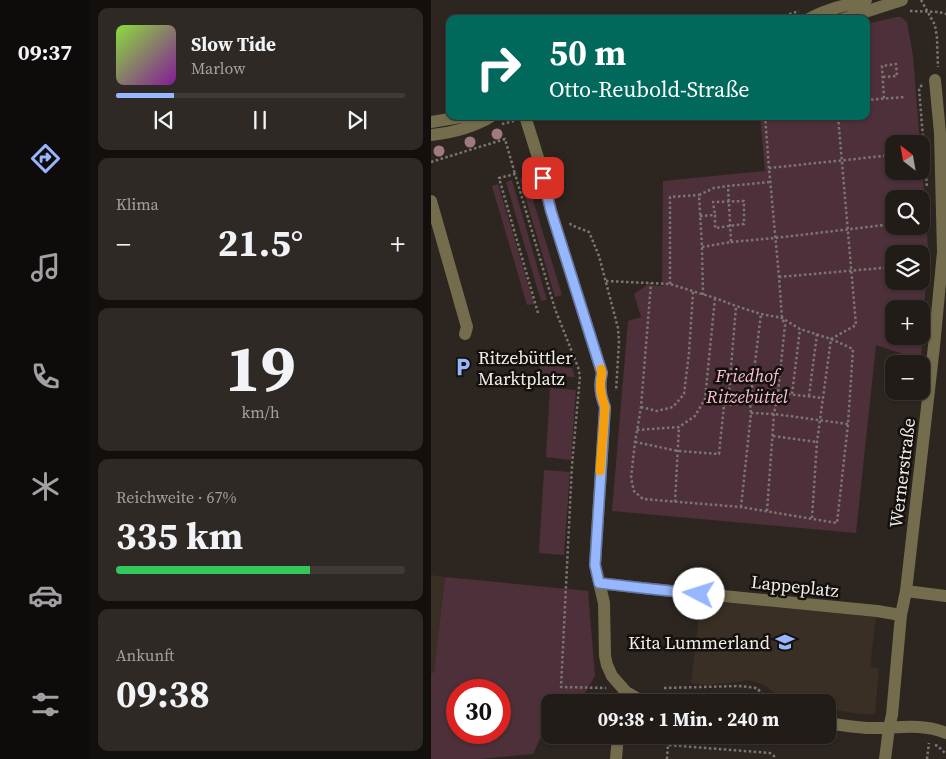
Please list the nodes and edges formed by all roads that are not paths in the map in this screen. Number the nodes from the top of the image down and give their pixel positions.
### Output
1 (866, 0) edge
2 (902, 0) edge
3 (815, 15) edge
4 (855, 15) edge
5 (931, 78) road end
6 (446, 120) edge
7 (486, 120) edge
8 (526, 120) edge
9 (431, 122) edge
10 (943, 133) edge
11 (431, 135) edge
12 (431, 201) edge
13 (431, 223) edge
14 (944, 252) edge
15 (599, 583) junction
16 (906, 591) junction
17 (946, 596) edge
18 (901, 615) junction
19 (622, 689) junction
20 (622, 694) edge
21 (629, 694) edge
22 (836, 724) edge
23 (889, 728) junction
24 (946, 733) edge
25 (617, 744) edge
26 (616, 759) edge
27 (885, 759) edge

1 - 3 street
2 - 4 street
5 - 10 street, Wernerstraße
6 - 9 street
7 - 11 street
8 - 15 street
10 - 14 street, Wernerstraße
12 - 13 street
14 - 16 street, Wernerstraße
15 - 18 street, Lappeplatz
15 - 19 street
16 - 17 street
16 - 18 street, Wernerstraße
18 - 23 street, Wernerstraße
19 - 20 street
19 - 21 street
22 - 23 street
23 - 24 street
23 - 27 street, Wernerstraße
25 - 26 street

